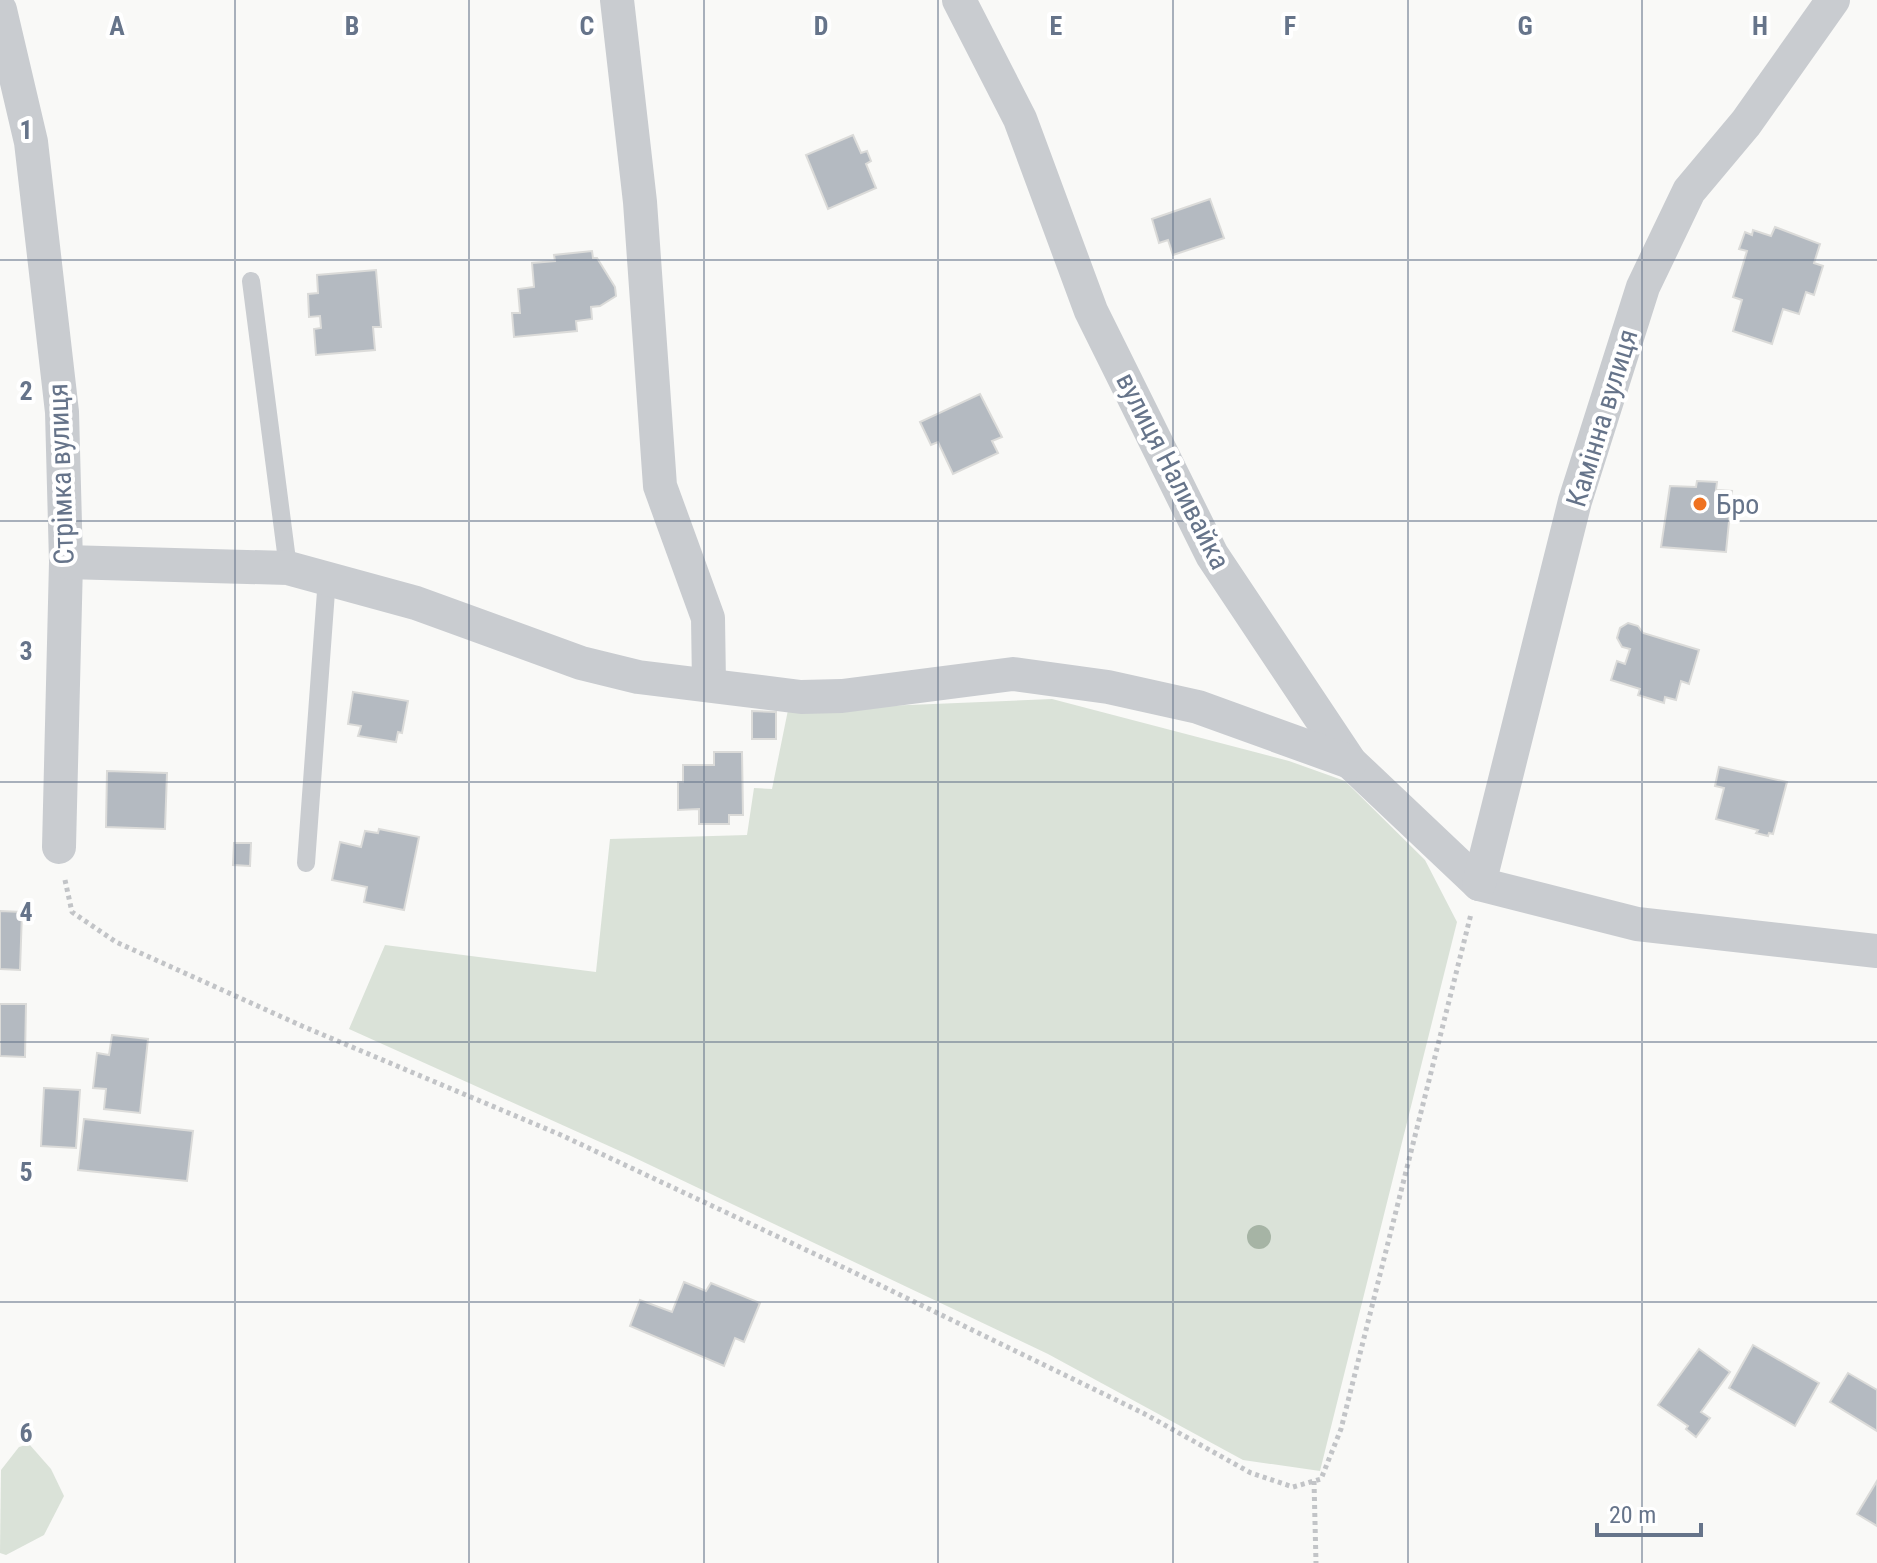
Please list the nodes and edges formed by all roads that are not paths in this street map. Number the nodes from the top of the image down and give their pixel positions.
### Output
1 (617, 0) edge
2 (959, 0) edge
3 (1833, 0) edge
4 (0, 10) edge
5 (251, 281) dead end
6 (66, 562) junction
7 (288, 568) junction
8 (327, 578) junction
9 (709, 684) junction
10 (1350, 762) junction
11 (59, 847) road end
12 (306, 863) dead end
13 (1479, 884) junction
14 (1877, 951) edge

1 - 9 street
2 - 10 street, вулиця Наливайка
3 - 13 street, Камінна вулиця
4 - 6 street, Стрімка вулиця
5 - 7 lane
6 - 7 street
6 - 11 street, Стрімка вулиця
7 - 8 street
8 - 9 street
8 - 12 lane
9 - 10 street
10 - 13 street, вулиця Наливайка
13 - 14 street

